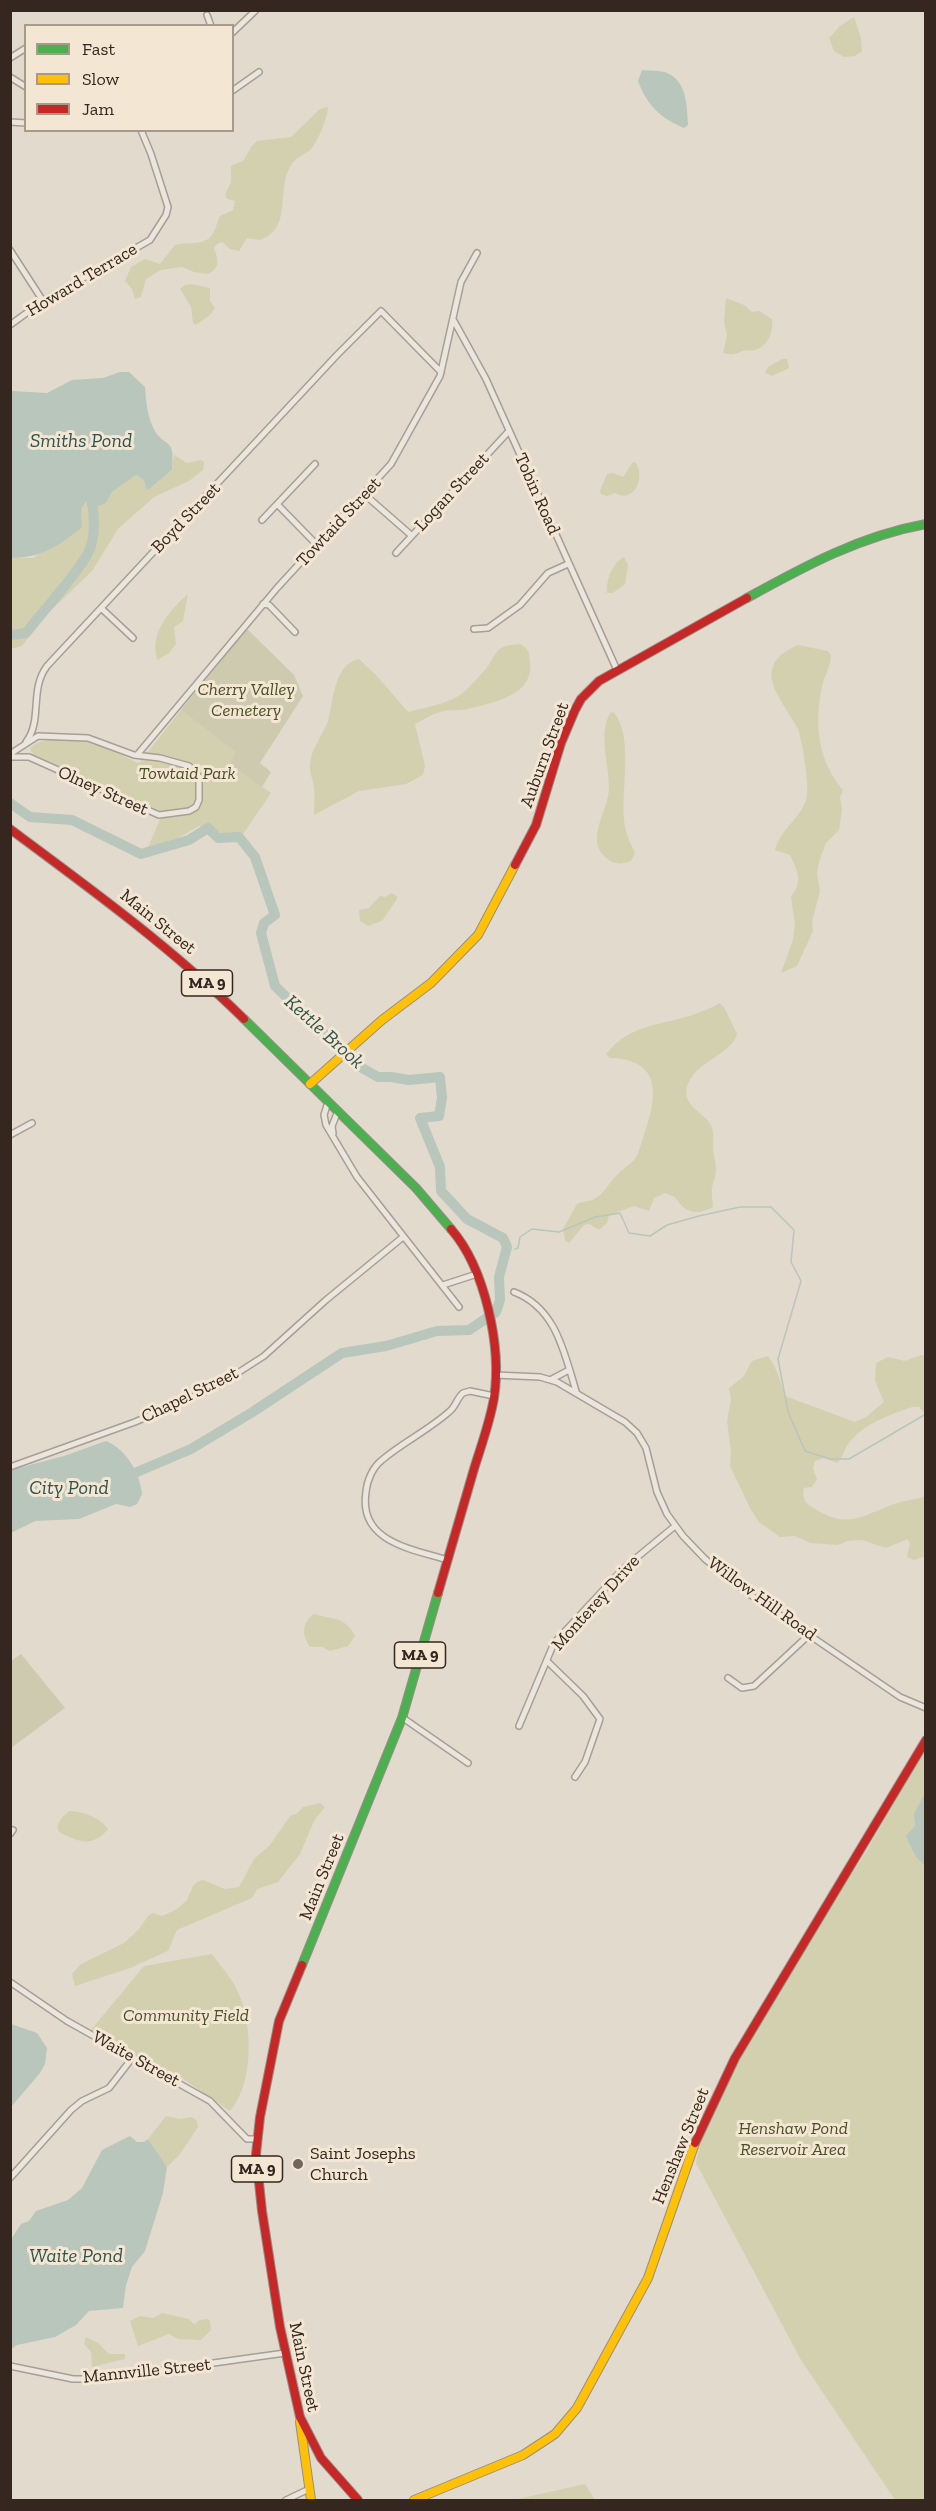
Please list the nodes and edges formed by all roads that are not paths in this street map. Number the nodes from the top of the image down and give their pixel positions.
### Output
1 (256, 10) edge
2 (207, 15) dead end
3 (211, 24) edge
4 (234, 31) edge
5 (24, 49) edge
6 (10, 58) edge
7 (258, 72) dead end
8 (10, 77) edge
9 (24, 86) edge
10 (234, 90) edge
11 (142, 132) edge
12 (10, 250) edge
13 (477, 253) dead end
14 (43, 301) junction
15 (454, 321) junction
16 (10, 325) edge
17 (441, 372) junction
18 (509, 431) junction
19 (315, 464) dead end
20 (364, 494) junction
21 (278, 505) junction
22 (262, 520) dead end
23 (926, 524) edge
24 (411, 536) junction
25 (317, 544) junction
26 (396, 553) dead end
27 (568, 564) junction
28 (263, 604) junction
29 (101, 608) junction
30 (474, 629) dead end
31 (295, 632) dead end
32 (133, 638) dead end
33 (616, 670) junction
34 (26, 742) junction
35 (10, 755) edge
36 (137, 755) junction
37 (10, 829) edge
38 (310, 1084) junction
39 (328, 1102) junction
40 (338, 1112) junction
41 (32, 1123) dead end
42 (333, 1134) junction
43 (10, 1135) edge
44 (403, 1238) junction
45 (477, 1274) junction
46 (443, 1285) junction
47 (514, 1292) dead end
48 (459, 1307) dead end
49 (569, 1370) junction
50 (495, 1375) junction
51 (551, 1380) junction
52 (576, 1391) junction
53 (494, 1396) junction
54 (10, 1467) edge
55 (675, 1526) junction
56 (448, 1560) junction
57 (810, 1634) junction
58 (547, 1661) junction
59 (728, 1678) dead end
60 (926, 1708) edge
61 (402, 1718) junction
62 (519, 1726) dead end
63 (926, 1740) edge
64 (468, 1763) dead end
65 (575, 1777) dead end
66 (10, 1982) edge
67 (133, 2057) junction
68 (257, 2139) junction
69 (10, 2178) edge
70 (285, 2353) junction
71 (10, 2366) edge
72 (300, 2417) junction
73 (309, 2489) junction
74 (286, 2500) edge
75 (311, 2500) edge
76 (358, 2500) edge
77 (414, 2500) edge

1 - 4 street
2 - 3 street
5 - 6 street
7 - 10 street
8 - 9 street
11 - 14 street, Howard Terrace
12 - 14 street
13 - 15 street, Towtaid Street
14 - 16 street, Howard Terrace
15 - 17 street, Towtaid Street
15 - 18 street, Tobin Road
17 - 20 street, Towtaid Street
17 - 29 street, Boyd Street
18 - 24 street, Logan Street
18 - 27 street, Tobin Road
19 - 21 street
20 - 24 street
20 - 25 street, Towtaid Street
21 - 22 street
21 - 25 street
23 - 33 main road, Auburn Street
24 - 26 street, Logan Street
25 - 28 street, Towtaid Street
27 - 30 street
27 - 33 street, Tobin Road
28 - 31 street
28 - 36 street, Towtaid Street
29 - 32 street
29 - 34 street, Boyd Street
33 - 38 main road, Auburn Street
34 - 35 street
34 - 36 street, Olney Street
35 - 36 street, Olney Street
37 - 38 main road, Main Street / MA 9
38 - 39 main road, Main Street / MA 9
39 - 40 main road, Main Street / MA 9
39 - 42 street
40 - 42 street
40 - 45 main road, Main Street / MA 9
41 - 43 street
42 - 44 street
44 - 46 street
44 - 54 street, Chapel Street
45 - 46 street
45 - 50 main road, Main Street / MA 9
46 - 48 street
47 - 49 street
49 - 51 street
49 - 52 street
50 - 51 street, Willow Hill Road
50 - 53 main road, Main Street / MA 9
51 - 52 street, Willow Hill Road
52 - 55 street, Willow Hill Road
53 - 56 main road, Main Street / MA 9
53 - 56 street
55 - 57 street, Willow Hill Road
55 - 58 street, Monterey Drive
56 - 61 main road, Main Street / MA 9
57 - 59 street
57 - 60 street, Willow Hill Road
58 - 62 street, Monterey Drive
58 - 65 street
61 - 64 street
61 - 68 main road, Main Street / MA 9
63 - 77 main road, Henshaw Street
66 - 67 street, Waite Street
67 - 68 street, Waite Street
67 - 69 street
68 - 70 main road, Main Street / MA 9
70 - 71 street, Mannville Street
70 - 72 main road, Main Street / MA 9
72 - 73 main road, Main Street
72 - 76 main road, MA 9
73 - 74 street
73 - 75 main road, Main Street

